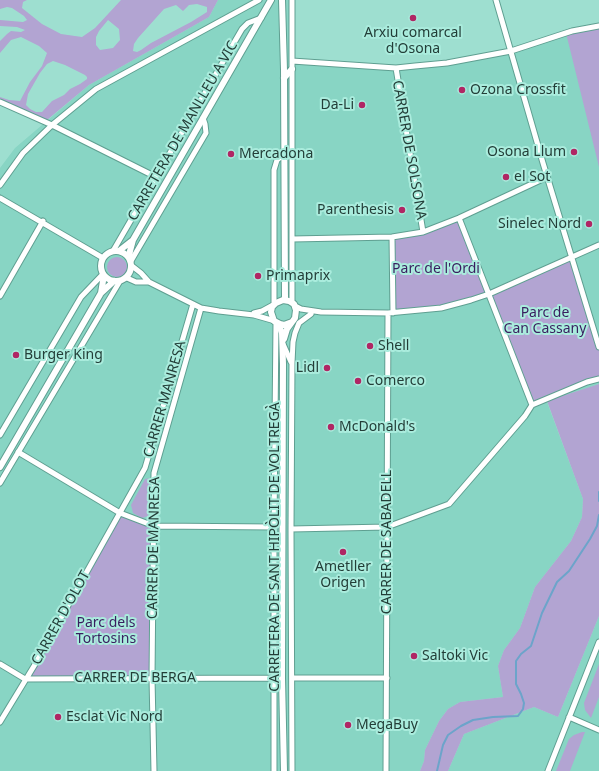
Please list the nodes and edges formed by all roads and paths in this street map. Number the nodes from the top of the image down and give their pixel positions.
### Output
1 (259, 0) edge
2 (271, 0) edge
3 (282, 0) edge
4 (292, 0) edge
5 (496, 0) edge
6 (261, 18) junction
7 (599, 26) edge
8 (511, 51) junction
9 (292, 61) junction
10 (396, 68) junction
11 (292, 69) junction
12 (284, 78) junction
13 (0, 102) edge
14 (203, 118) junction
15 (52, 125) junction
16 (284, 154) junction
17 (156, 177) junction
18 (547, 177) junction
19 (0, 185) edge
20 (0, 198) edge
21 (459, 218) junction
22 (43, 222) junction
23 (423, 232) junction
24 (392, 237) junction
25 (292, 239) junction
26 (133, 240) junction
27 (599, 245) edge
28 (116, 251) junction
29 (103, 258) junction
30 (571, 258) junction
31 (131, 262) junction
32 (103, 274) junction
33 (127, 278) junction
34 (117, 281) junction
35 (148, 282) junction
36 (101, 293) junction
37 (489, 294) junction
38 (0, 296) edge
39 (285, 300) junction
40 (193, 304) junction
41 (293, 304) junction
42 (274, 305) junction
43 (201, 308) junction
44 (321, 312) junction
45 (390, 313) junction
46 (248, 314) junction
47 (311, 314) junction
48 (294, 320) junction
49 (276, 322) junction
50 (283, 343) junction
51 (599, 347) edge
52 (292, 362) junction
53 (599, 379) edge
54 (532, 405) junction
55 (0, 435) edge
56 (18, 452) junction
57 (0, 467) edge
58 (0, 483) edge
59 (120, 513) junction
60 (154, 526) junction
61 (274, 526) junction
62 (388, 527) junction
63 (291, 528) junction
64 (599, 642) edge
65 (0, 664) edge
66 (152, 678) junction
67 (275, 678) junction
68 (292, 678) junction
69 (387, 678) junction
70 (25, 679) junction
71 (569, 717) junction
72 (0, 722) edge
73 (599, 730) edge
74 (154, 771) edge
75 (274, 771) edge
76 (284, 771) edge
77 (292, 771) edge
78 (386, 771) edge
79 (548, 771) edge

1 - 15 street
2 - 6 street, CARRETERA DE MANLLEU A VIC
3 - 12 street
4 - 9 street
5 - 8 street
6 - 14 street, CARRETERA DE MANLLEU A VIC
6 - 17 street, CARRETERA DE MANLLEU A VIC
7 - 8 street
8 - 10 street
8 - 18 street
9 - 10 street
9 - 11 street
10 - 23 street, CARRER DE SOLSONA
11 - 12 street
11 - 25 street
12 - 16 street
13 - 15 street
14 - 26 street, CARRETERA DE MANLLEU A VIC
14 - 31 street
15 - 17 street
15 - 19 street
16 - 39 street
16 - 42 street
17 - 28 street, CARRETERA DE MANLLEU A VIC
18 - 21 street
18 - 30 street
20 - 22 street
21 - 23 street
21 - 37 street
22 - 29 street
22 - 38 street
23 - 24 street
24 - 25 street
24 - 45 street, CARRER DE SABADELL
25 - 41 street
26 - 28 street, CARRETERA DE MANLLEU A VIC
26 - 31 street, CARRETERA DE MANLLEU A VIC
27 - 30 street
28 - 29 street
28 - 31 street
29 - 32 street
30 - 37 street
30 - 51 street
31 - 33 street
31 - 35 street
32 - 34 street
32 - 36 street
32 - 55 street
33 - 34 street
33 - 35 street
34 - 36 street
34 - 56 street
35 - 40 street
36 - 57 street
37 - 45 street
37 - 54 street
39 - 41 street
39 - 42 street
40 - 43 street
40 - 59 street, CARRER MANRESA
41 - 44 street
41 - 48 street
42 - 46 street
42 - 49 street
43 - 46 street
43 - 60 street, CARRER DE MANRESA
44 - 45 street
44 - 47 street
45 - 62 street, CARRER DE SABADELL
46 - 49 street
47 - 48 street
47 - 52 street, CARRETERA DE SANT HIPÒLIT DE VOLTREGÀ
48 - 49 street
48 - 50 street, CARRETERA DE SANT HIPÒLIT DE VOLTREGÀ
49 - 50 street, CARRETERA DE SANT HIPÒLIT DE VOLTREGÀ
49 - 61 street, CARRETERA DE SANT HIPÒLIT DE VOLTREGÀ
50 - 52 street, CARRETERA DE SANT HIPÒLIT DE VOLTREGÀ
50 - 76 street, CARRETERA DE SANT HIPÒLIT DE VOLTREGÀ
52 - 63 street, CARRETERA DE SANT HIPÒLIT DE VOLTREGÀ
53 - 54 street
54 - 62 street
56 - 58 street
56 - 59 street
59 - 60 street
59 - 70 street, CARRER D'OLOT
60 - 61 street
60 - 66 street, CARRER DE MANRESA
61 - 67 street, CARRETERA DE SANT HIPÒLIT DE VOLTREGÀ
62 - 63 street
62 - 69 street, CARRER DE SABADELL
63 - 68 street, CARRETERA DE SANT HIPÒLIT DE VOLTREGÀ
64 - 71 street
65 - 70 street
66 - 67 street, CARRER DE BERGA
66 - 70 street, CARRER DE BERGA
66 - 74 street, CARRER DE MANRESA
67 - 75 street, CARRETERA DE SANT HIPÒLIT DE VOLTREGÀ
68 - 69 street
68 - 77 street, CARRETERA DE SANT HIPÒLIT DE VOLTREGÀ
69 - 78 street, CARRER DE SABADELL
70 - 72 street, CARRER D'OLOT
71 - 73 street
71 - 79 street

